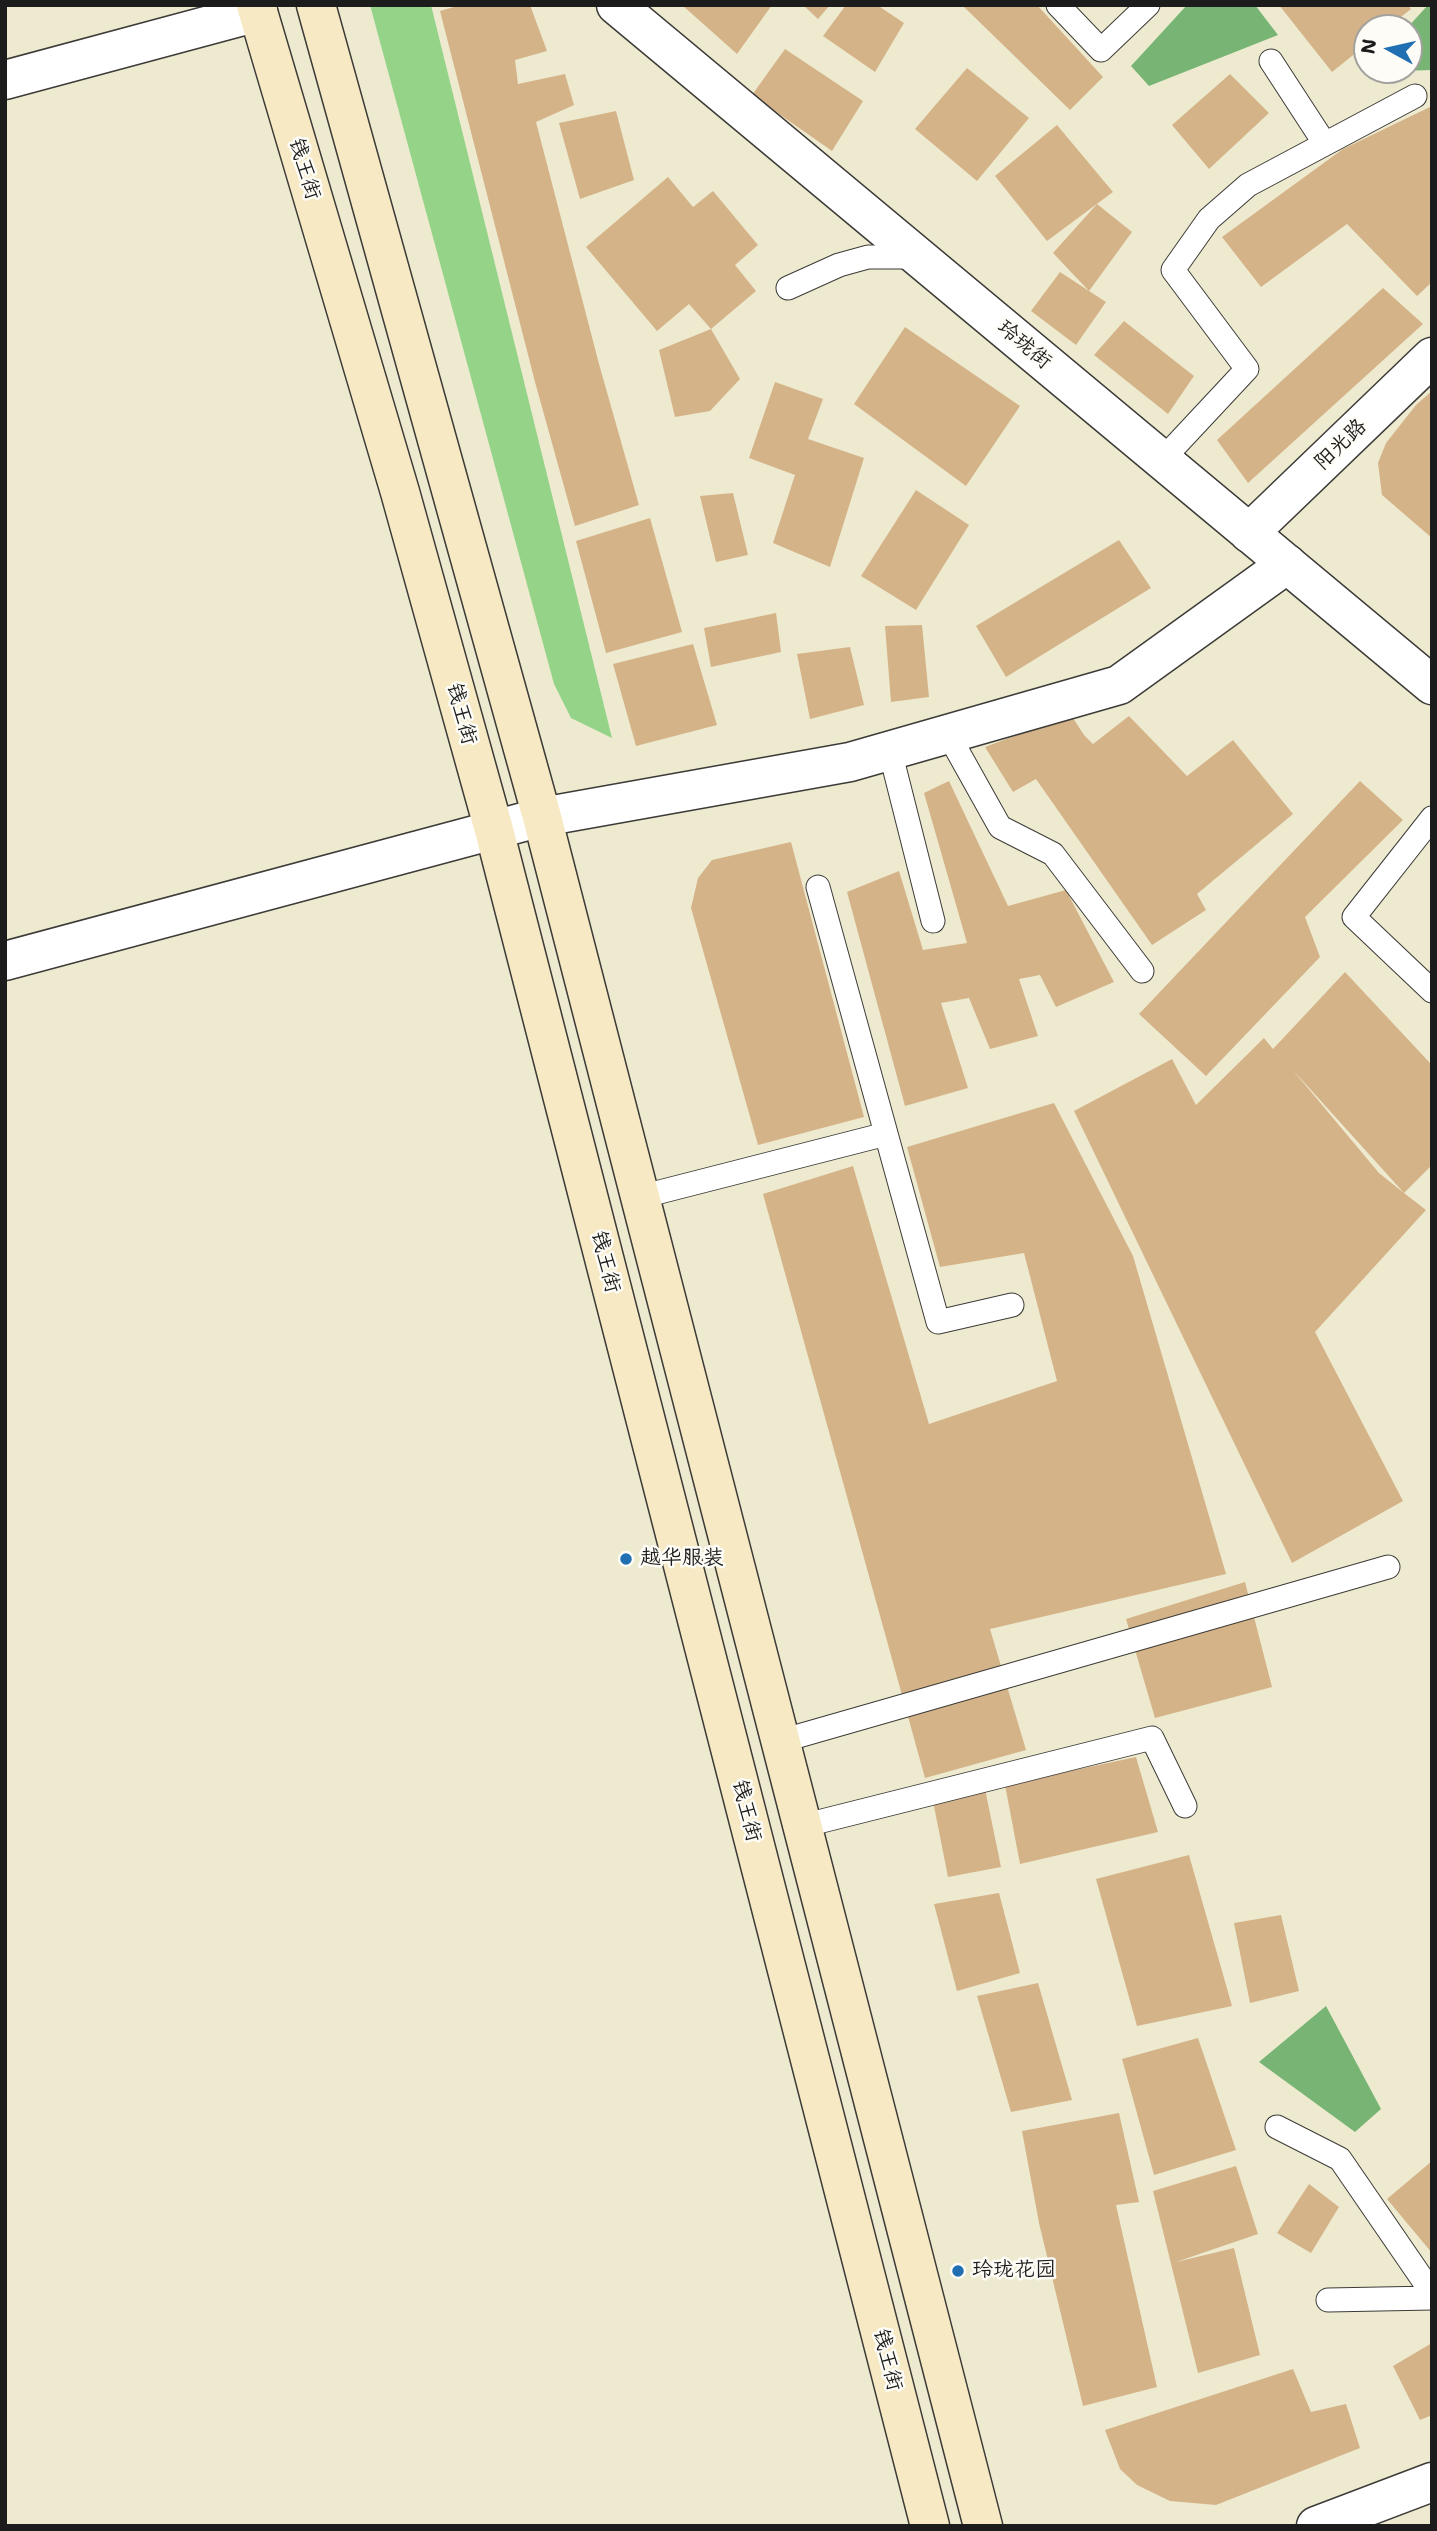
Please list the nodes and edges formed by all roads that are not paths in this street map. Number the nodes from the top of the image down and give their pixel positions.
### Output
1 (316, 5) edge
2 (616, 5) edge
3 (1058, 5) edge
4 (1148, 5) edge
5 (257, 8) edge
6 (1270, 61) dead end
7 (5, 80) edge
8 (1415, 96) dead end
9 (1325, 144) junction
10 (919, 257) junction
11 (789, 288) dead end
12 (1432, 357) edge
13 (1162, 460) junction
14 (1250, 533) junction
15 (1287, 564) junction
16 (1432, 685) edge
17 (948, 734) junction
18 (890, 751) junction
19 (542, 817) junction
20 (1432, 818) edge
21 (494, 830) junction
22 (818, 887) dead end
23 (933, 921) dead end
24 (5, 961) edge
25 (1142, 971) dead end
26 (1432, 991) edge
27 (886, 1134) junction
28 (640, 1197) junction
29 (1012, 1305) dead end
30 (1388, 1567) dead end
31 (780, 1741) junction
32 (1185, 1806) dead end
33 (803, 1826) junction
34 (1277, 2127) dead end
35 (1432, 2296) edge
36 (1328, 2300) dead end
37 (1432, 2482) edge
38 (930, 2526) edge
39 (982, 2526) edge
40 (1316, 2526) edge

1 - 19 main road
2 - 10 street, 玲珑街
3 - 4 lane
5 - 7 street
5 - 21 main road, 钱王街
6 - 9 lane
8 - 9 lane
9 - 13 lane
10 - 11 lane
10 - 13 street, 玲珑街
12 - 14 street, 阳光路
13 - 14 street, 玲珑街
14 - 15 street, 玲珑街
15 - 16 street, 玲珑街
15 - 17 street
17 - 18 street
17 - 25 lane
18 - 19 street
18 - 23 lane
19 - 21 street
19 - 28 main road
20 - 26 lane
21 - 24 street
21 - 38 main road, 钱王街
22 - 27 lane
27 - 28 lane
27 - 29 lane
28 - 31 main road
30 - 31 lane
31 - 33 main road
32 - 33 lane
33 - 39 main road
34 - 35 lane
35 - 36 lane
37 - 40 street

